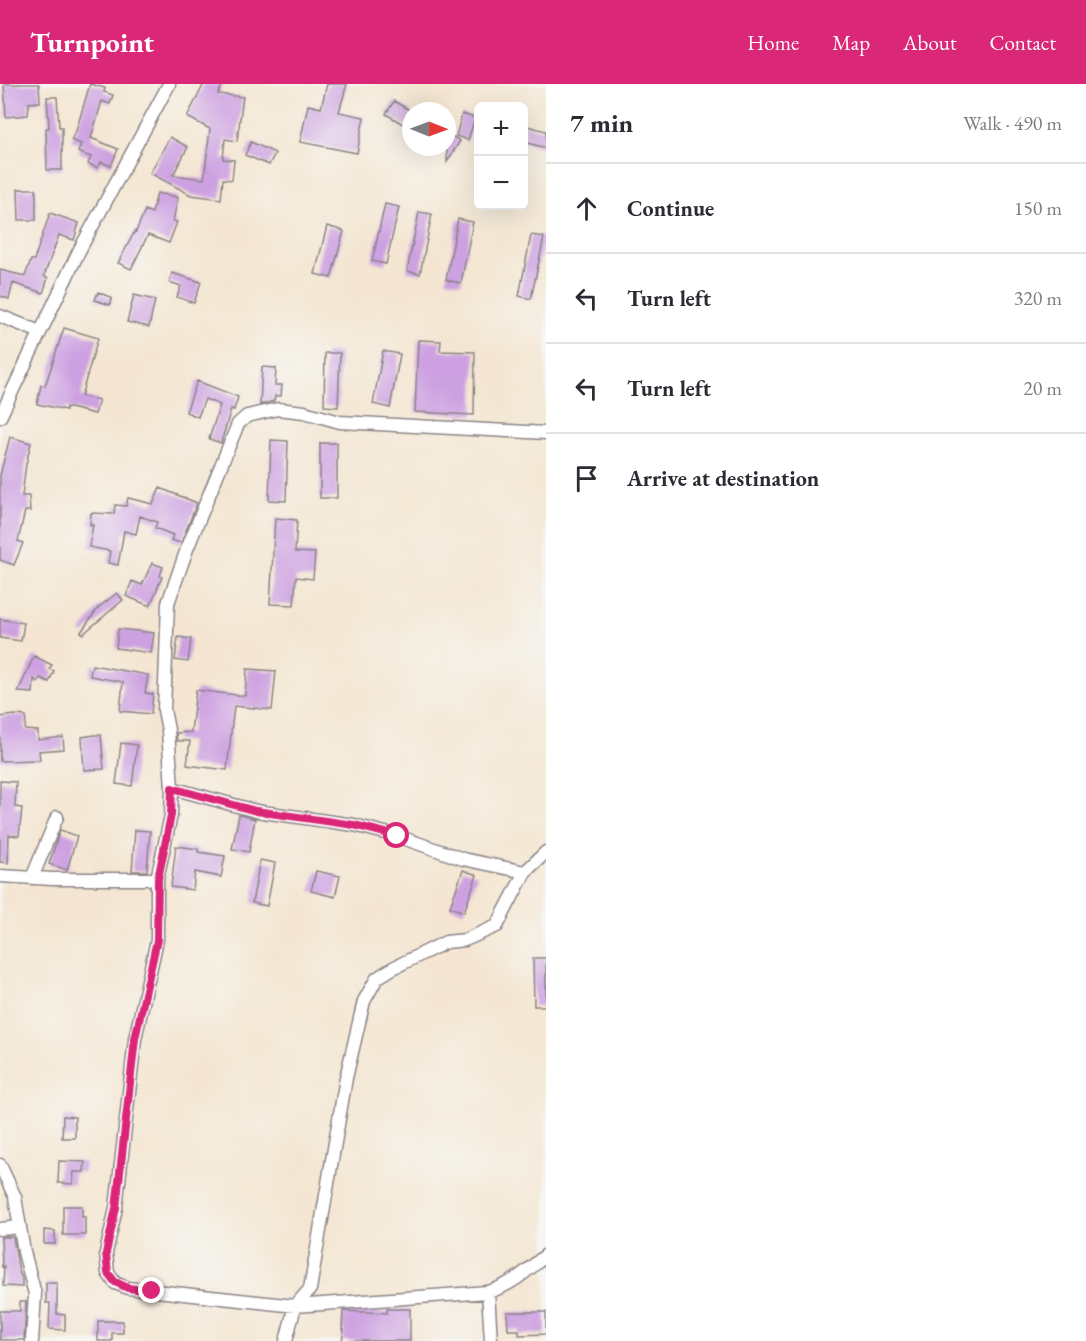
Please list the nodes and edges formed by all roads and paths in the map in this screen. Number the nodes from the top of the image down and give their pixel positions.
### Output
1 (169, 84) edge
2 (0, 316) edge
3 (40, 332) junction
4 (0, 417) edge
5 (546, 433) edge
6 (172, 788) junction
7 (57, 817) dead end
8 (546, 852) edge
9 (525, 872) junction
10 (0, 876) edge
11 (32, 878) junction
12 (158, 879) junction
13 (0, 1165) edge
14 (20, 1227) junction
15 (0, 1229) edge
16 (546, 1255) edge
17 (309, 1289) junction
18 (488, 1292) junction
19 (295, 1306) junction
20 (317, 1306) junction
21 (32, 1341) edge
22 (286, 1341) edge
23 (491, 1341) edge

1 - 3 street
2 - 3 street
3 - 4 street
5 - 6 street
6 - 9 street
6 - 12 street
7 - 11 street
8 - 9 street
9 - 17 street
10 - 11 street
11 - 12 street
12 - 19 street
13 - 14 street
14 - 15 street
14 - 21 street
16 - 18 street
17 - 19 street
17 - 20 street
18 - 20 street
18 - 23 street
19 - 20 street
19 - 22 street

